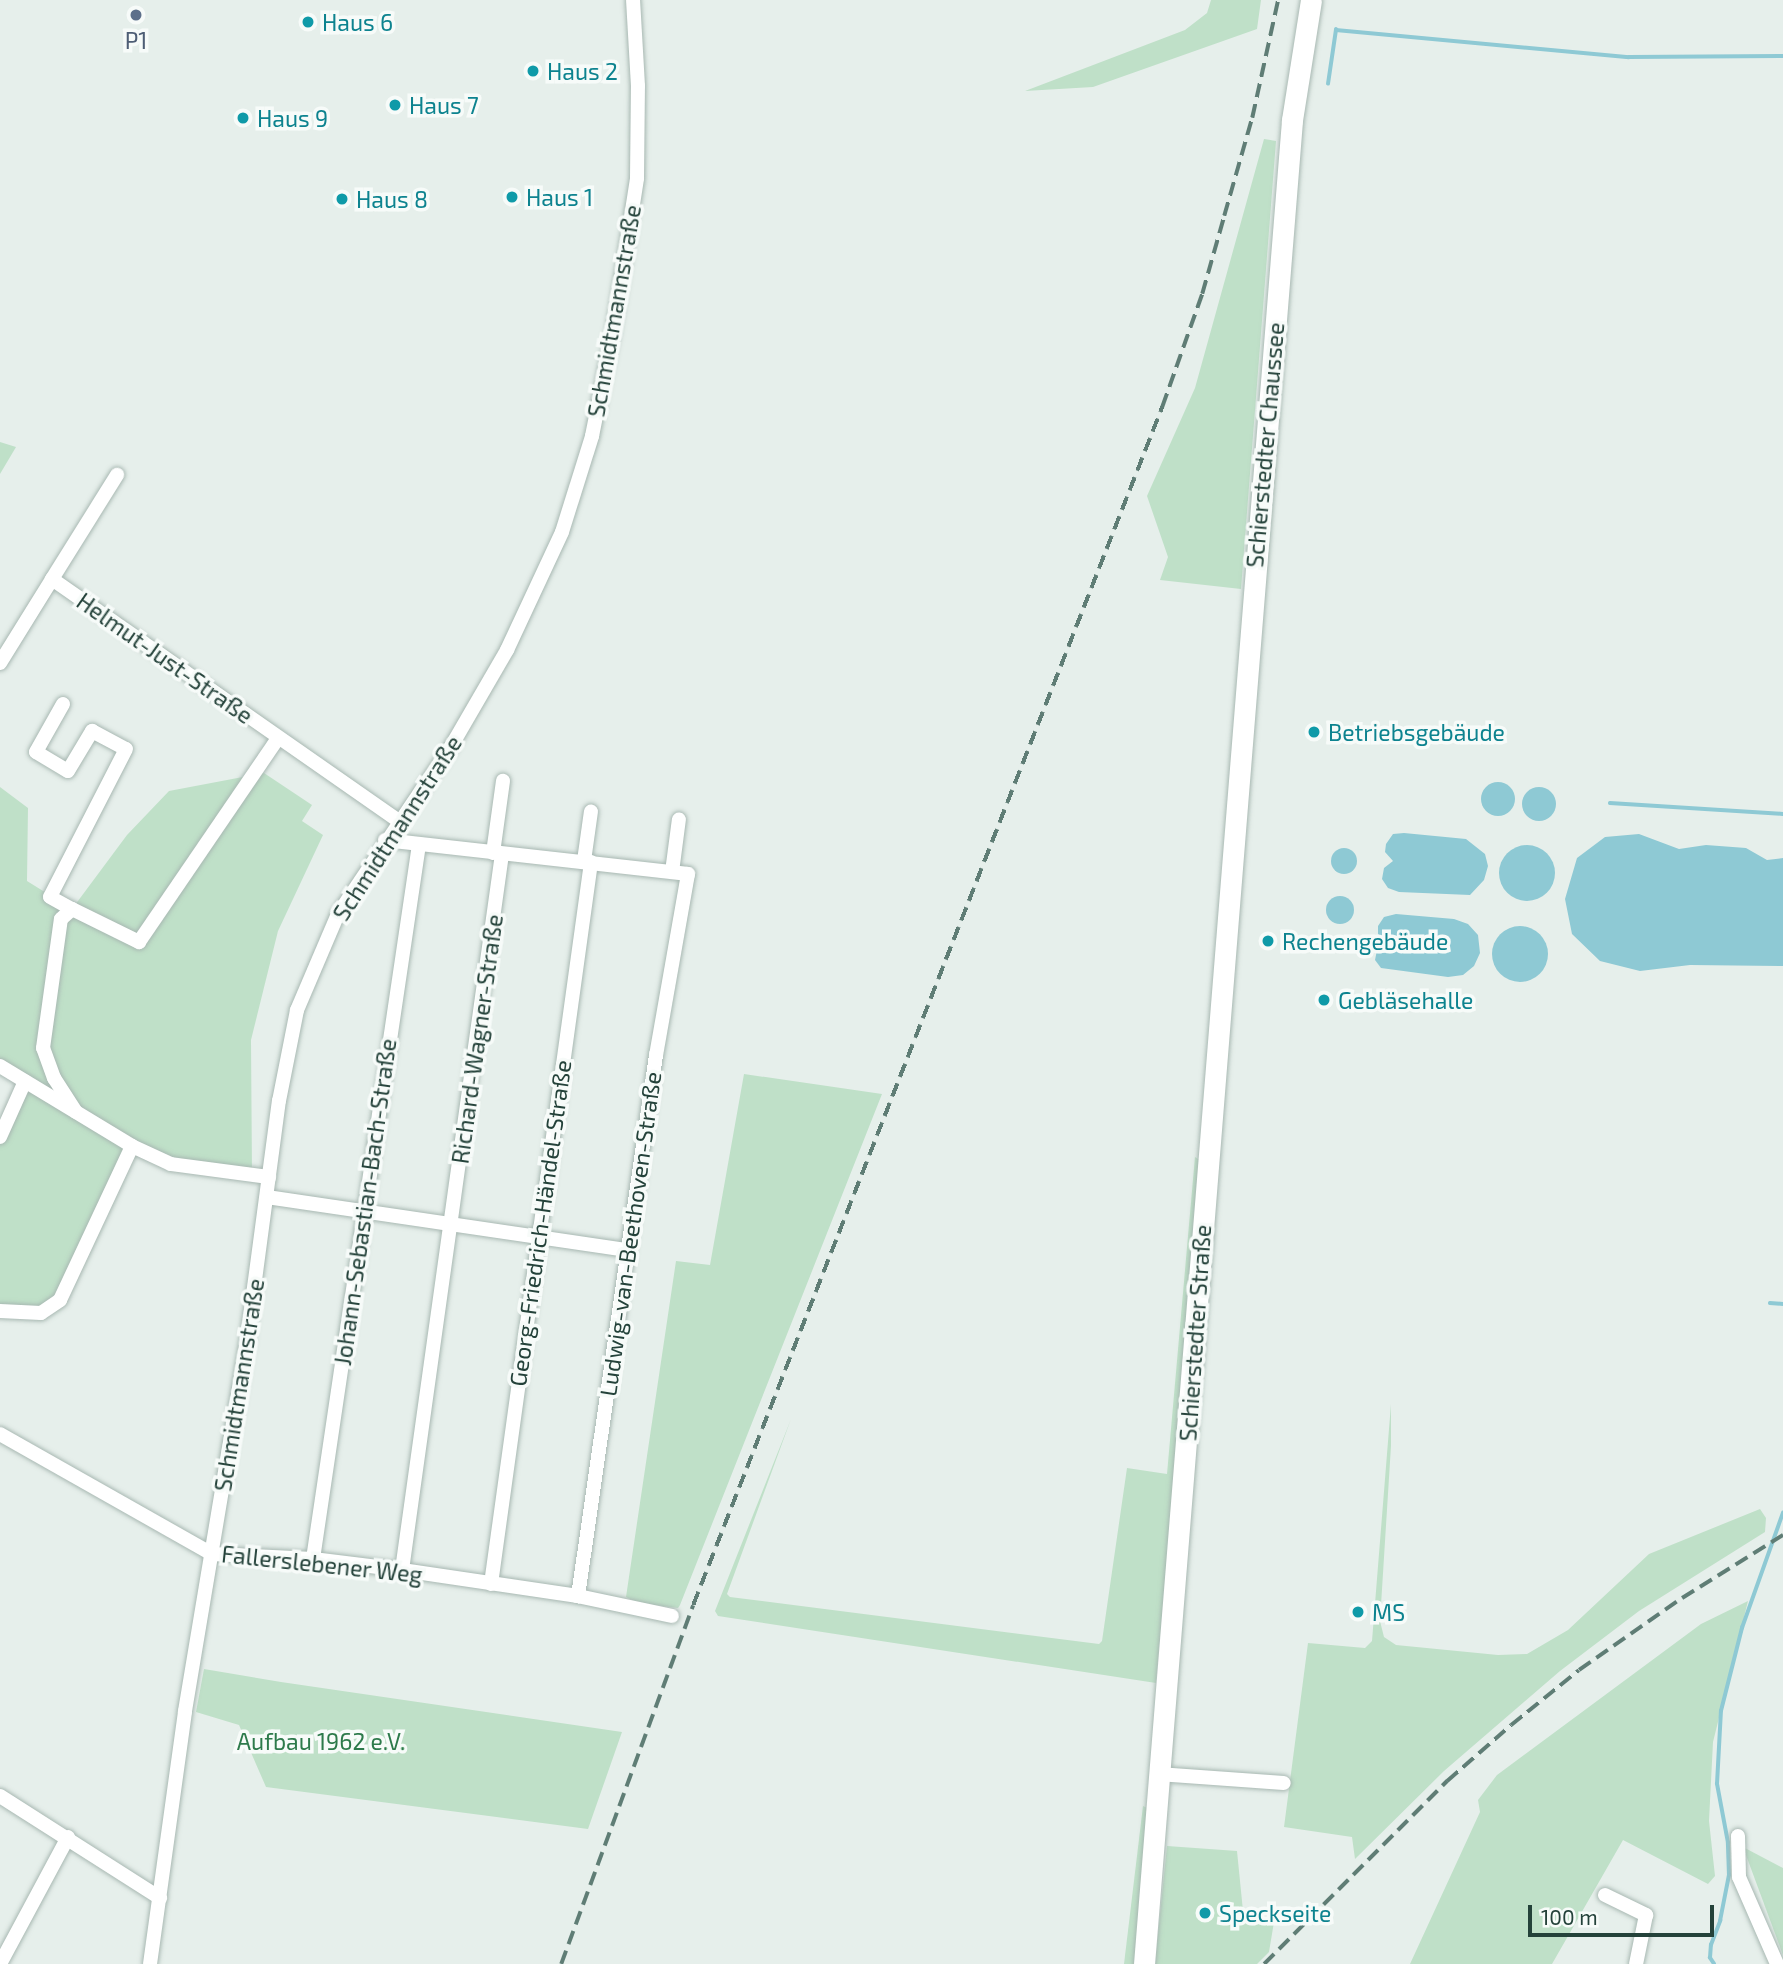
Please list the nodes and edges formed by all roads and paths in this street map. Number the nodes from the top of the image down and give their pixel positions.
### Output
1 (633, 0) edge
2 (1311, 0) edge
3 (117, 475) dead end
4 (52, 579) junction
5 (0, 663) edge
6 (63, 704) dead end
7 (278, 737) junction
8 (503, 781) dead end
9 (591, 811) dead end
10 (679, 819) dead end
11 (398, 820) junction
12 (385, 840) junction
13 (419, 845) junction
14 (497, 854) junction
15 (588, 862) junction
16 (672, 872) junction
17 (1229, 891) joint
18 (72, 909) junction
19 (0, 1066) edge
20 (25, 1081) junction
21 (76, 1112) junction
22 (0, 1137) edge
23 (132, 1146) junction
24 (269, 1177) junction
25 (267, 1197) junction
26 (363, 1212) junction
27 (452, 1224) junction
28 (538, 1237) junction
29 (627, 1250) junction
30 (0, 1311) edge
31 (0, 1434) edge
32 (212, 1553) junction
33 (313, 1559) junction
34 (402, 1570) junction
35 (491, 1584) junction
36 (578, 1597) junction
37 (672, 1616) dead end
38 (1158, 1774) junction
39 (1284, 1783) dead end
40 (0, 1796) edge
41 (1738, 1836) dead end
42 (68, 1837) junction
43 (1605, 1895) dead end
44 (160, 1898) junction
45 (0, 1964) edge
46 (150, 1964) edge
47 (1144, 1964) edge
48 (1636, 1964) edge
49 (1777, 1964) edge

1 - 11 street, Schmidtmannstraße
2 - 17 street, Schierstedter Chaussee
3 - 4 street, Helmut-Just-Straße
4 - 5 street, Helmut-Just-Straße
4 - 7 street, Helmut-Just-Straße
6 - 18 street
7 - 11 street, Helmut-Just-Straße
7 - 18 street, Helmut-Just-Straße
8 - 14 street, Richard-Wagner-Straße
9 - 15 street, Georg-Friedrich-Händel-Straße
10 - 16 street
11 - 12 street, Schmidtmannstraße
12 - 13 street
12 - 24 street, Schmidtmannstraße
13 - 14 street
13 - 26 street, Johann-Sebastian-Bach-Straße
14 - 15 street
14 - 27 street, Richard-Wagner-Straße
15 - 16 street
15 - 28 street, Georg-Friedrich-Händel-Straße
16 - 29 street, Ludwig-van-Beethoven-Straße
17 - 38 street, Schierstedter Straße
18 - 21 street
19 - 20 street
20 - 21 street
20 - 22 street
21 - 23 street
23 - 24 street
23 - 30 street
24 - 25 street, Schmidtmannstraße
25 - 26 street
25 - 32 street, Schmidtmannstraße
26 - 27 street
26 - 33 street, Johann-Sebastian-Bach-Straße
27 - 28 street
27 - 34 street, Richard-Wagner-Straße
28 - 29 street
28 - 35 street, Georg-Friedrich-Händel-Straße
29 - 36 street, Ludwig-van-Beethoven-Straße
31 - 32 street, Fallerslebener Weg
32 - 33 street, Fallerslebener Weg
32 - 44 street, Schmidtmannstraße
33 - 34 street, Fallerslebener Weg
34 - 35 street, Fallerslebener Weg
35 - 36 street, Fallerslebener Weg
36 - 37 street, Fallerslebener Weg
38 - 39 street
38 - 47 street, Schierstedter Straße
40 - 42 street
41 - 49 street
42 - 44 street
42 - 45 street
43 - 48 street
44 - 46 street, Schmidtmannstraße

